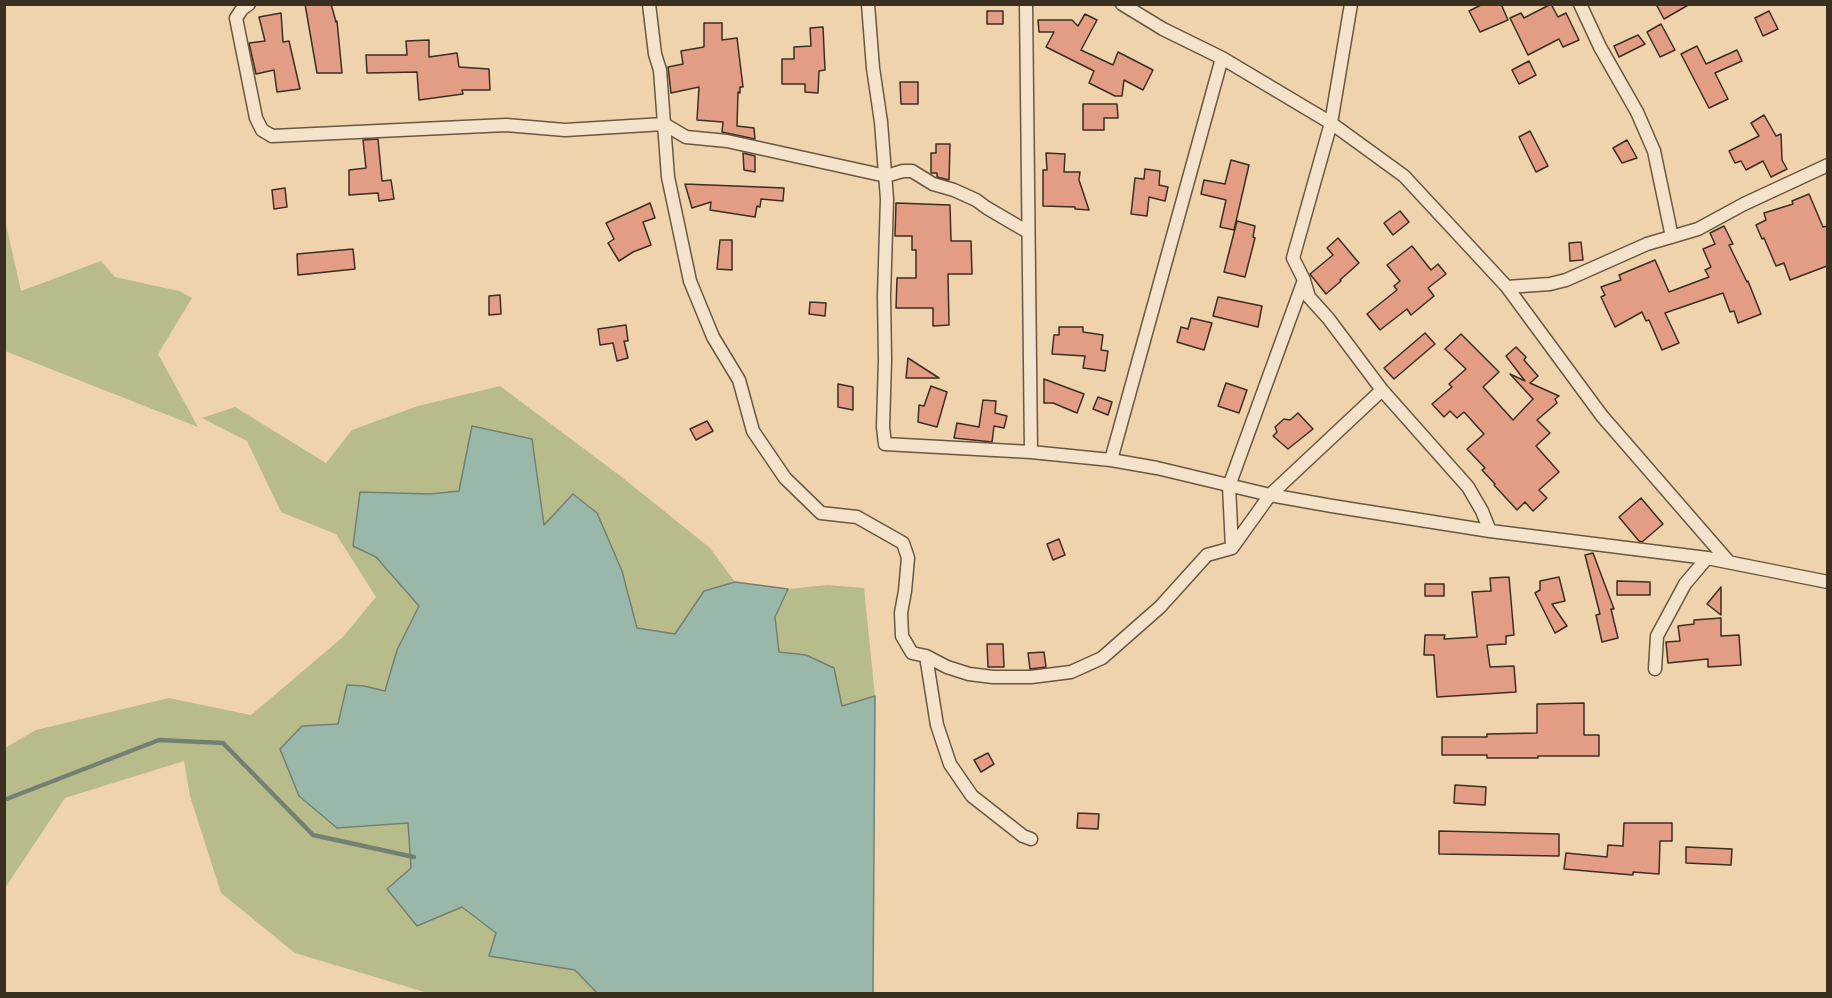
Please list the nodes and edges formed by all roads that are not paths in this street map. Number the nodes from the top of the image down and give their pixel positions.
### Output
1 (249, 4) edge
2 (648, 4) edge
3 (868, 4) edge
4 (1026, 4) edge
5 (1122, 4) edge
6 (1351, 4) edge
7 (1580, 4) edge
8 (1222, 58) junction
9 (1331, 123) junction
10 (664, 124) junction
11 (1827, 165) edge
12 (886, 176) junction
13 (1028, 232) junction
14 (1672, 237) junction
15 (1304, 280) junction
16 (1507, 287) junction
17 (1382, 390) junction
18 (1031, 452) junction
19 (1111, 460) junction
20 (1229, 486) junction
21 (1270, 495) junction
22 (1490, 531) junction
23 (1232, 548) junction
24 (1707, 558) junction
25 (1728, 561) junction
26 (1827, 582) edge
27 (926, 656) junction
28 (1655, 669) dead end
29 (1031, 839) dead end

1 - 10 street
2 - 10 street
3 - 12 street
4 - 13 street
5 - 8 street
6 - 9 street
7 - 14 street
8 - 9 street
8 - 19 street
9 - 15 street
9 - 16 street
10 - 12 street
10 - 27 street
11 - 14 street
12 - 13 street
12 - 18 street
13 - 18 street
14 - 16 street
15 - 17 street
15 - 20 street
16 - 25 street
17 - 21 street
17 - 22 street
18 - 19 street
19 - 20 street
20 - 21 street
20 - 23 street
21 - 22 street
21 - 23 street
22 - 24 street
23 - 27 street
24 - 25 street
24 - 28 street
25 - 26 street
27 - 29 street

